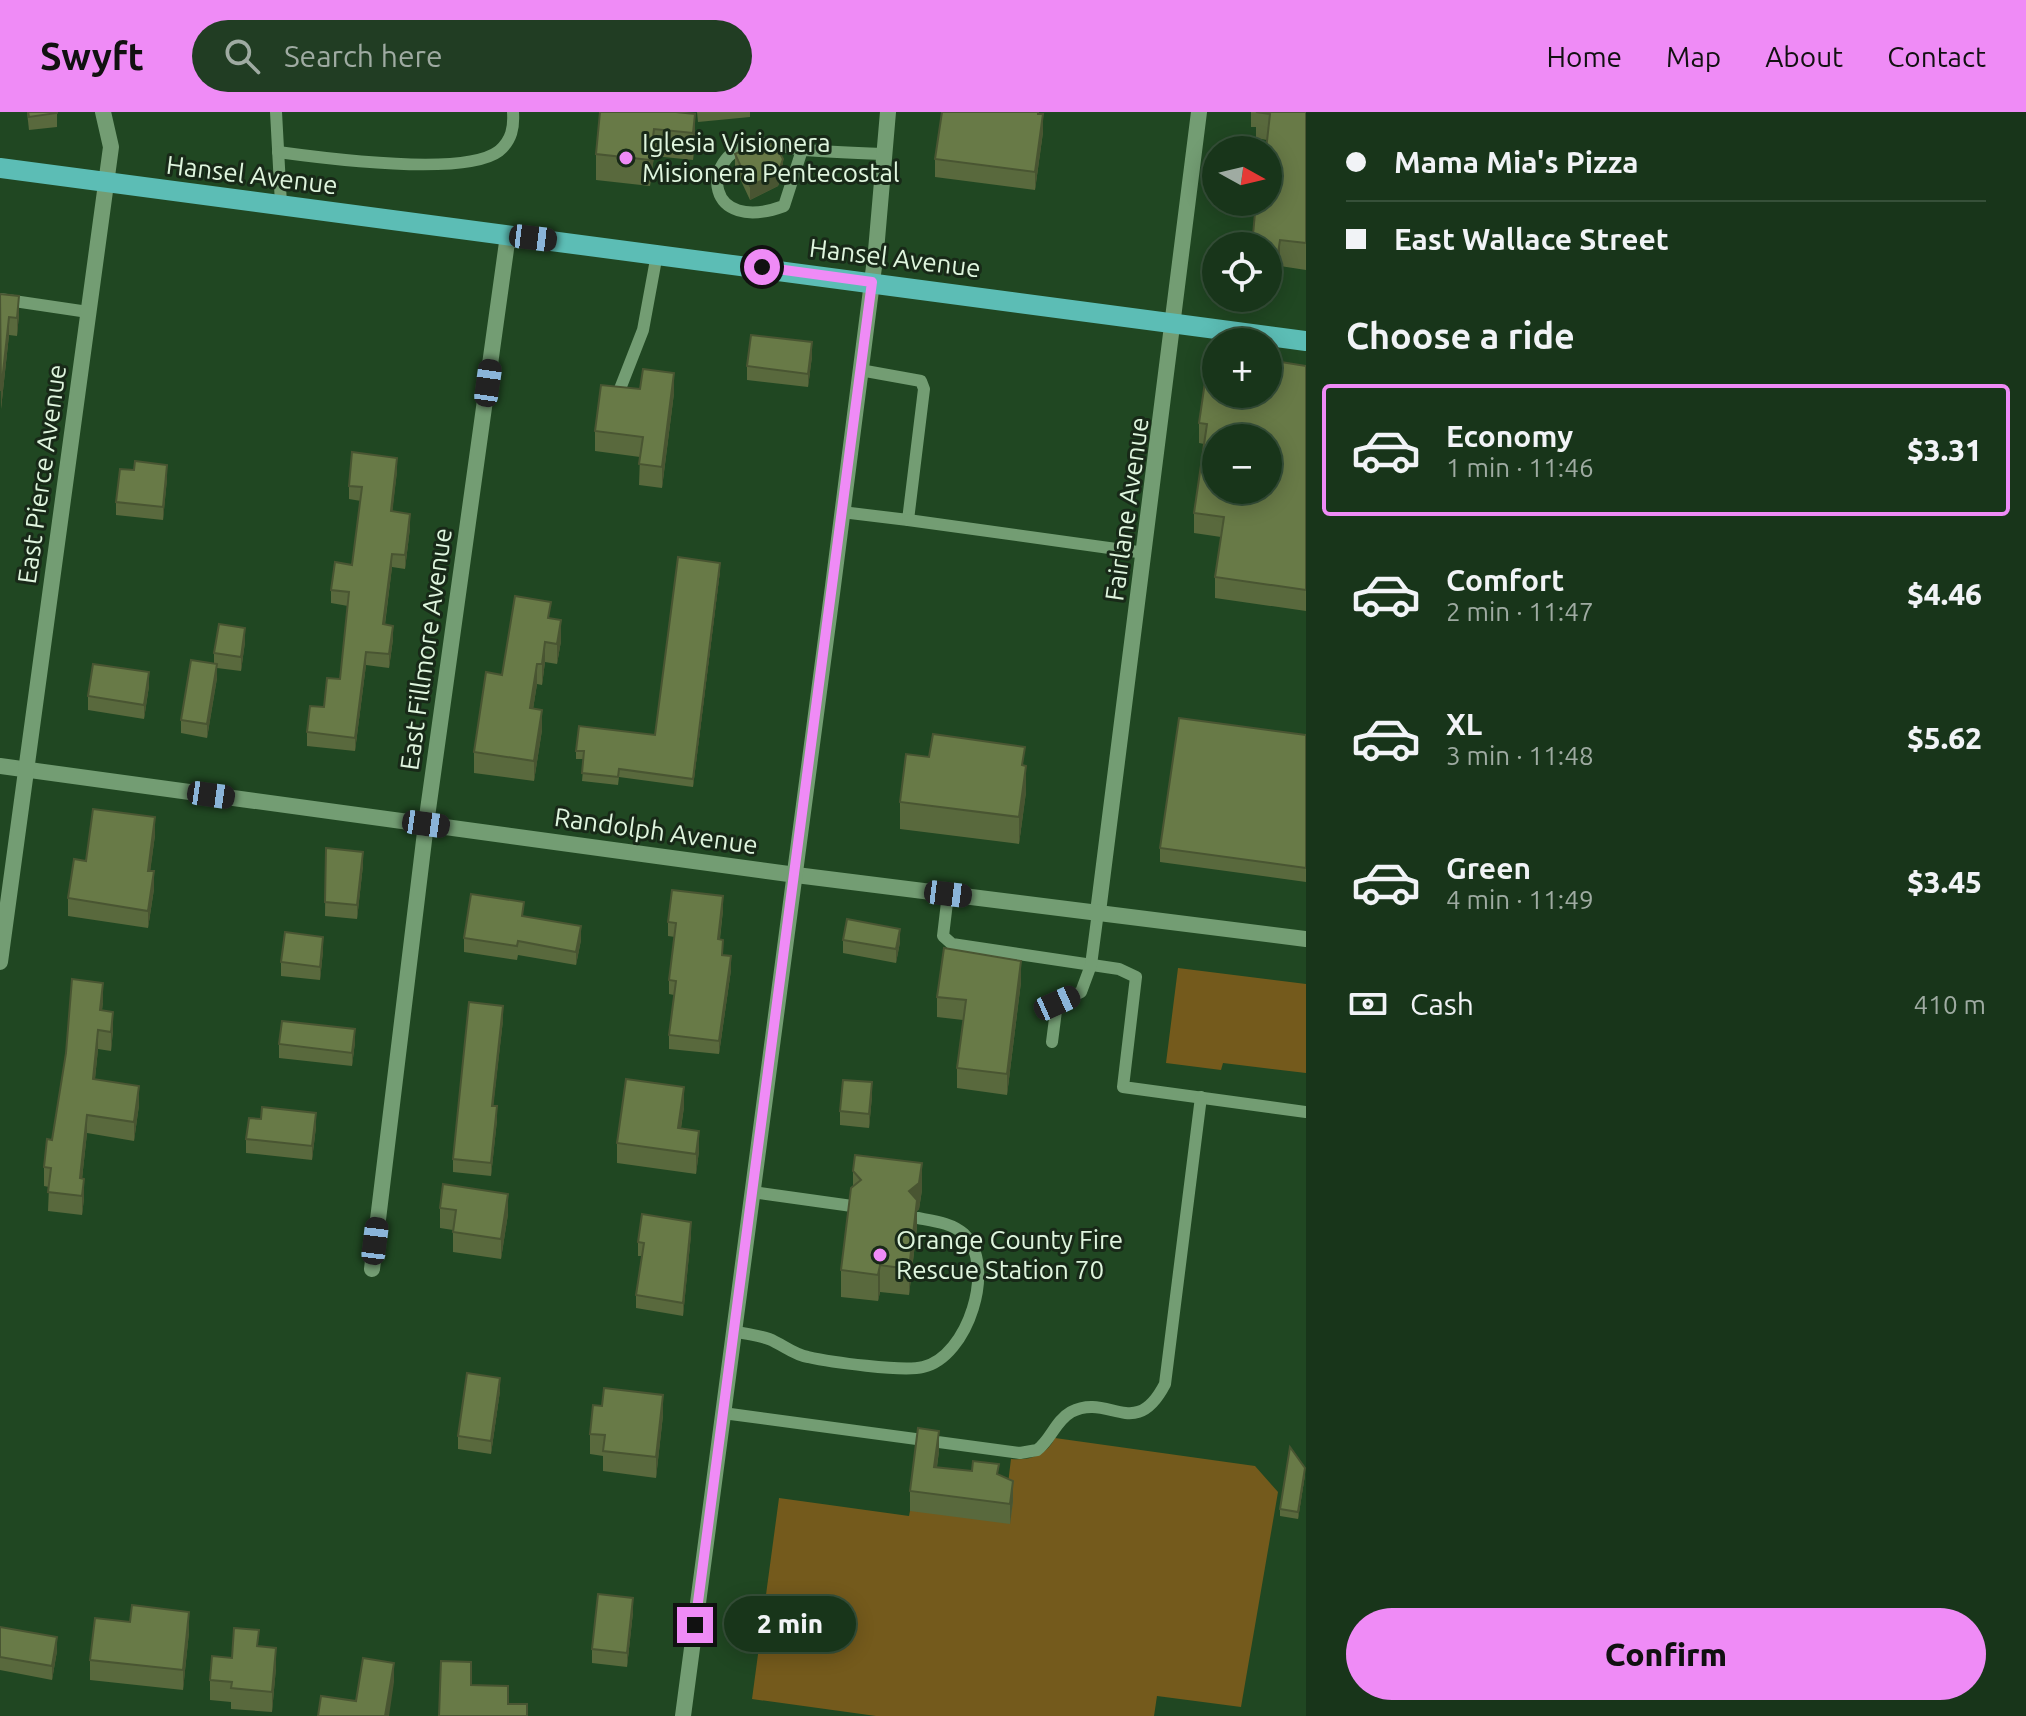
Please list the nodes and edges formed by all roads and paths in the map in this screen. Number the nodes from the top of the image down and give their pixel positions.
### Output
1 (103, 112) edge
2 (276, 112) edge
3 (506, 112) edge
4 (513, 112) edge
5 (888, 112) edge
6 (1199, 112) edge
7 (508, 141) junction
8 (802, 150) junction
9 (278, 152) junction
10 (885, 154) junction
11 (0, 168) edge
12 (106, 182) junction
13 (281, 204) junction
14 (508, 235) junction
15 (657, 254) junction
16 (872, 282) junction
17 (0, 299) edge
18 (88, 312) junction
19 (1176, 322) junction
20 (1306, 341) edge
21 (860, 370) junction
22 (618, 394) edge
23 (842, 512) junction
24 (908, 520) junction
25 (1145, 553) junction
26 (0, 766) edge
27 (26, 770) junction
28 (426, 824) junction
29 (796, 875) junction
30 (948, 894) junction
31 (1098, 912) junction
32 (1306, 939) edge
33 (0, 962) edge
34 (1091, 965) junction
35 (1052, 1042) dead end
36 (1201, 1097) junction
37 (1306, 1112) edge
38 (752, 1192) junction
39 (852, 1206) edge
40 (918, 1218) edge
41 (372, 1269) dead end
42 (733, 1331) junction
43 (723, 1413) junction
44 (683, 1716) edge

1 - 12 street, East Pierce Avenue
2 - 9 lane
3 - 7 lane
4 - 7 lane
5 - 10 street
6 - 19 street, Fairlane Avenue
7 - 9 lane
8 - 8 lane
8 - 10 lane
9 - 13 lane
10 - 16 street
11 - 12 main road, Hansel Avenue
12 - 13 main road, Hansel Avenue
12 - 18 street, East Pierce Avenue
13 - 14 main road, Hansel Avenue
14 - 15 main road, Hansel Avenue
14 - 28 street, East Fillmore Avenue
15 - 16 main road, Hansel Avenue
15 - 22 lane
16 - 19 main road, Hansel Avenue
16 - 21 street
17 - 18 lane
18 - 27 street, East Pierce Avenue
19 - 20 main road, Hansel Avenue
19 - 25 street, Fairlane Avenue
21 - 23 street
21 - 24 lane
23 - 24 lane
23 - 29 street
24 - 25 lane
25 - 31 street, Fairlane Avenue
26 - 27 street, Randolph Avenue
27 - 28 street, Randolph Avenue
27 - 33 street, East Pierce Avenue
28 - 29 street, Randolph Avenue
28 - 41 street, East Fillmore Avenue
29 - 30 street, Randolph Avenue
29 - 38 street
30 - 31 street, Randolph Avenue
30 - 34 lane
31 - 32 street, Randolph Avenue
31 - 34 lane
34 - 35 lane
34 - 36 lane
36 - 37 lane
36 - 43 lane
38 - 39 lane
38 - 42 street
40 - 42 lane
42 - 43 street
43 - 44 street

